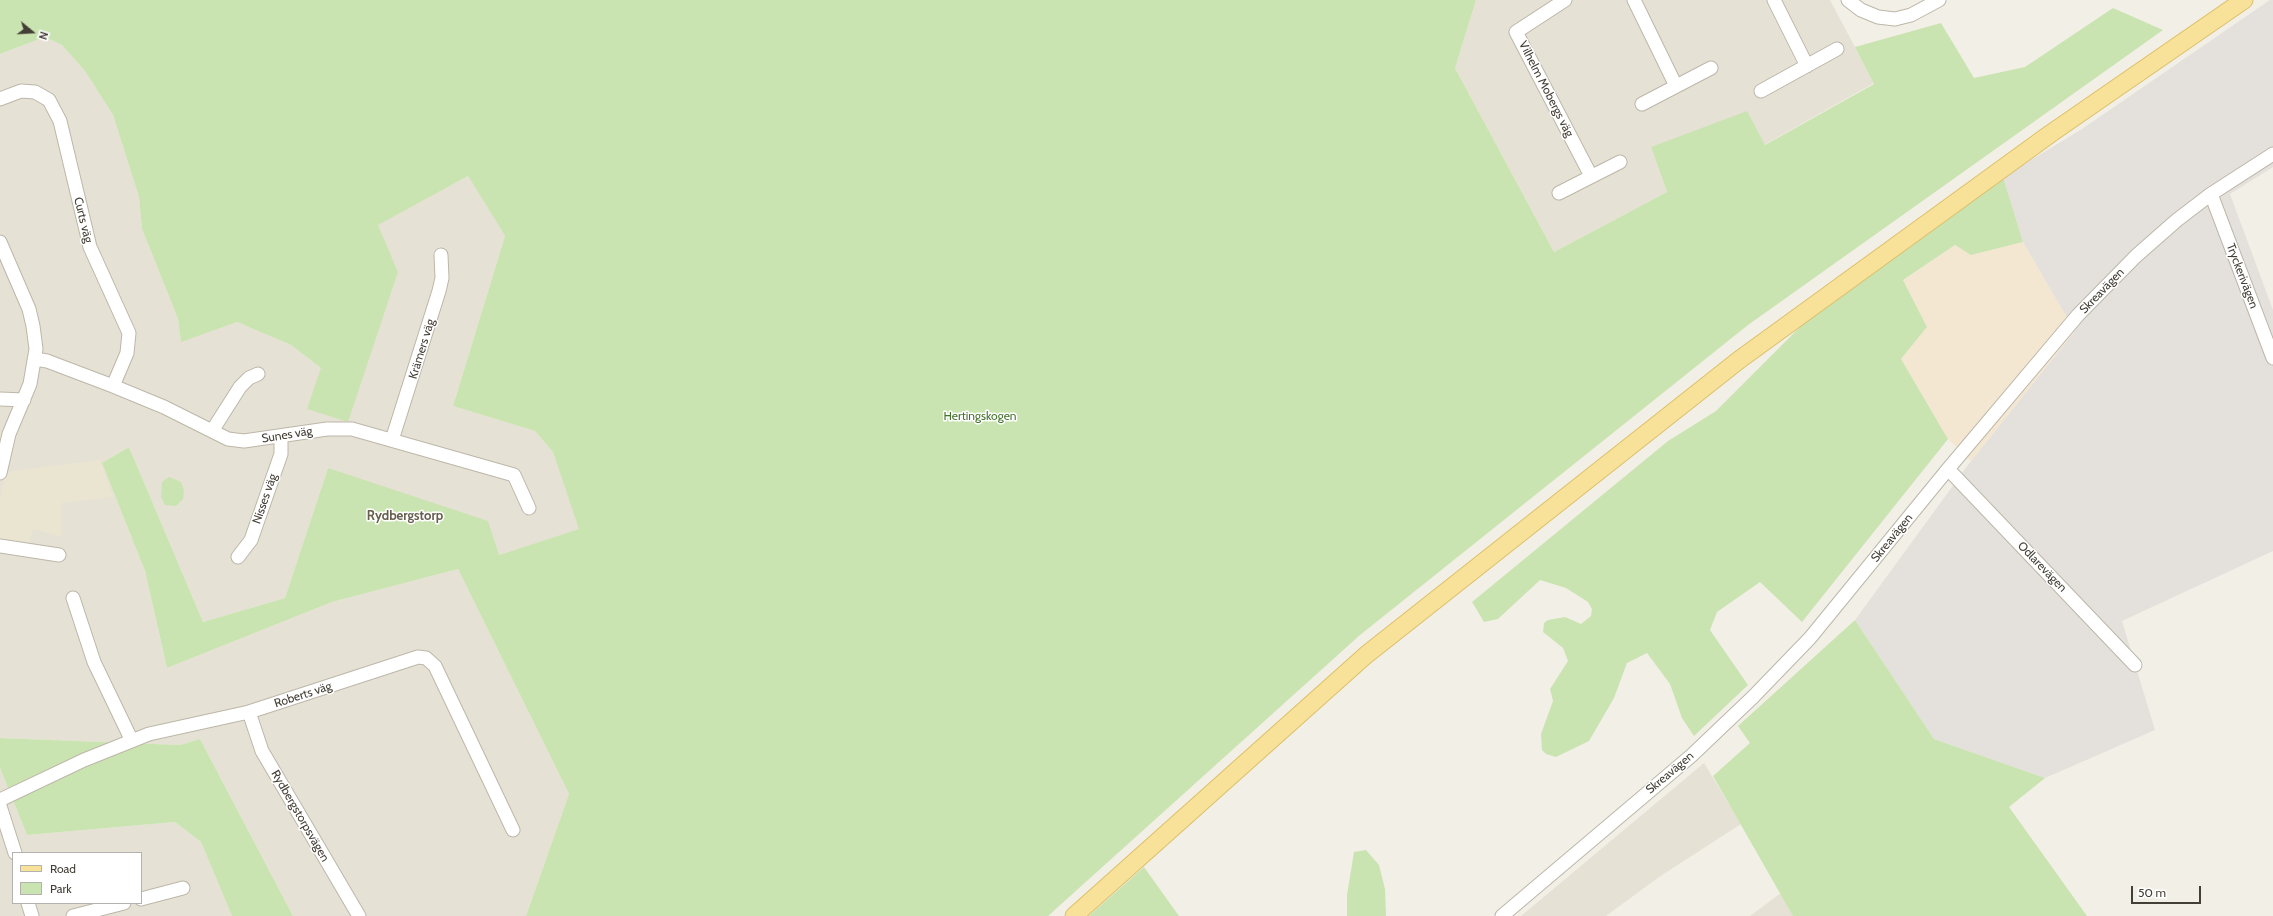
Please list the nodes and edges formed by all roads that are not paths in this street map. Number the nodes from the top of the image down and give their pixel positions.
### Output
1 (1565, 0) edge
2 (1634, 0) edge
3 (1774, 0) edge
4 (1848, 0) edge
5 (2244, 0) edge
6 (1937, 1) edge
7 (1837, 50) dead end
8 (1807, 66) junction
9 (1711, 68) dead end
10 (1676, 86) junction
11 (1761, 91) dead end
12 (0, 99) edge
13 (1642, 104) dead end
14 (2273, 154) edge
15 (1620, 162) dead end
16 (1591, 176) junction
17 (1559, 193) dead end
18 (2212, 194) junction
19 (0, 242) edge
20 (442, 255) dead end
21 (35, 358) junction
22 (2273, 358) edge
23 (258, 374) dead end
24 (113, 386) junction
25 (0, 399) edge
26 (24, 400) junction
27 (212, 432) junction
28 (281, 436) junction
29 (392, 440) junction
30 (1948, 469) junction
31 (0, 473) edge
32 (529, 508) dead end
33 (0, 546) edge
34 (59, 555) dead end
35 (238, 557) dead end
36 (73, 598) dead end
37 (2135, 665) dead end
38 (250, 712) junction
39 (132, 741) junction
40 (0, 800) edge
41 (0, 806) edge
42 (513, 830) dead end
43 (15, 852) edge
44 (183, 888) dead end
45 (142, 899) edge
46 (28, 904) edge
47 (120, 904) edge
48 (1510, 914) edge
49 (32, 916) edge
50 (73, 916) edge
51 (359, 916) edge
52 (1074, 916) edge

1 - 16 street, Vilhelm Mobergs väg
2 - 10 street
3 - 8 street
4 - 6 street
5 - 52 main road
7 - 8 street
8 - 11 street
9 - 10 street
10 - 13 street
12 - 24 street, Curts väg
14 - 18 street, Skreavägen
15 - 16 street
16 - 17 street
18 - 22 street, Tryckerivägen
18 - 30 street, Skreavägen
19 - 21 street
20 - 29 street, Krämers väg
21 - 24 street, Sunes väg
21 - 26 street
23 - 27 street
24 - 27 street, Sunes väg
25 - 26 street
26 - 31 street
27 - 28 street, Sunes väg
28 - 29 street, Sunes väg
28 - 35 street, Nisses väg
29 - 32 street, Sunes väg
30 - 37 street, Odlarevägen
30 - 48 street, Skreavägen
33 - 34 street
36 - 39 street
38 - 39 street, Roberts väg
38 - 42 street, Roberts väg
38 - 51 street, Rydbergstorpsvägen
39 - 40 street, Roberts väg
41 - 43 street
44 - 45 street
46 - 49 street
47 - 50 street

